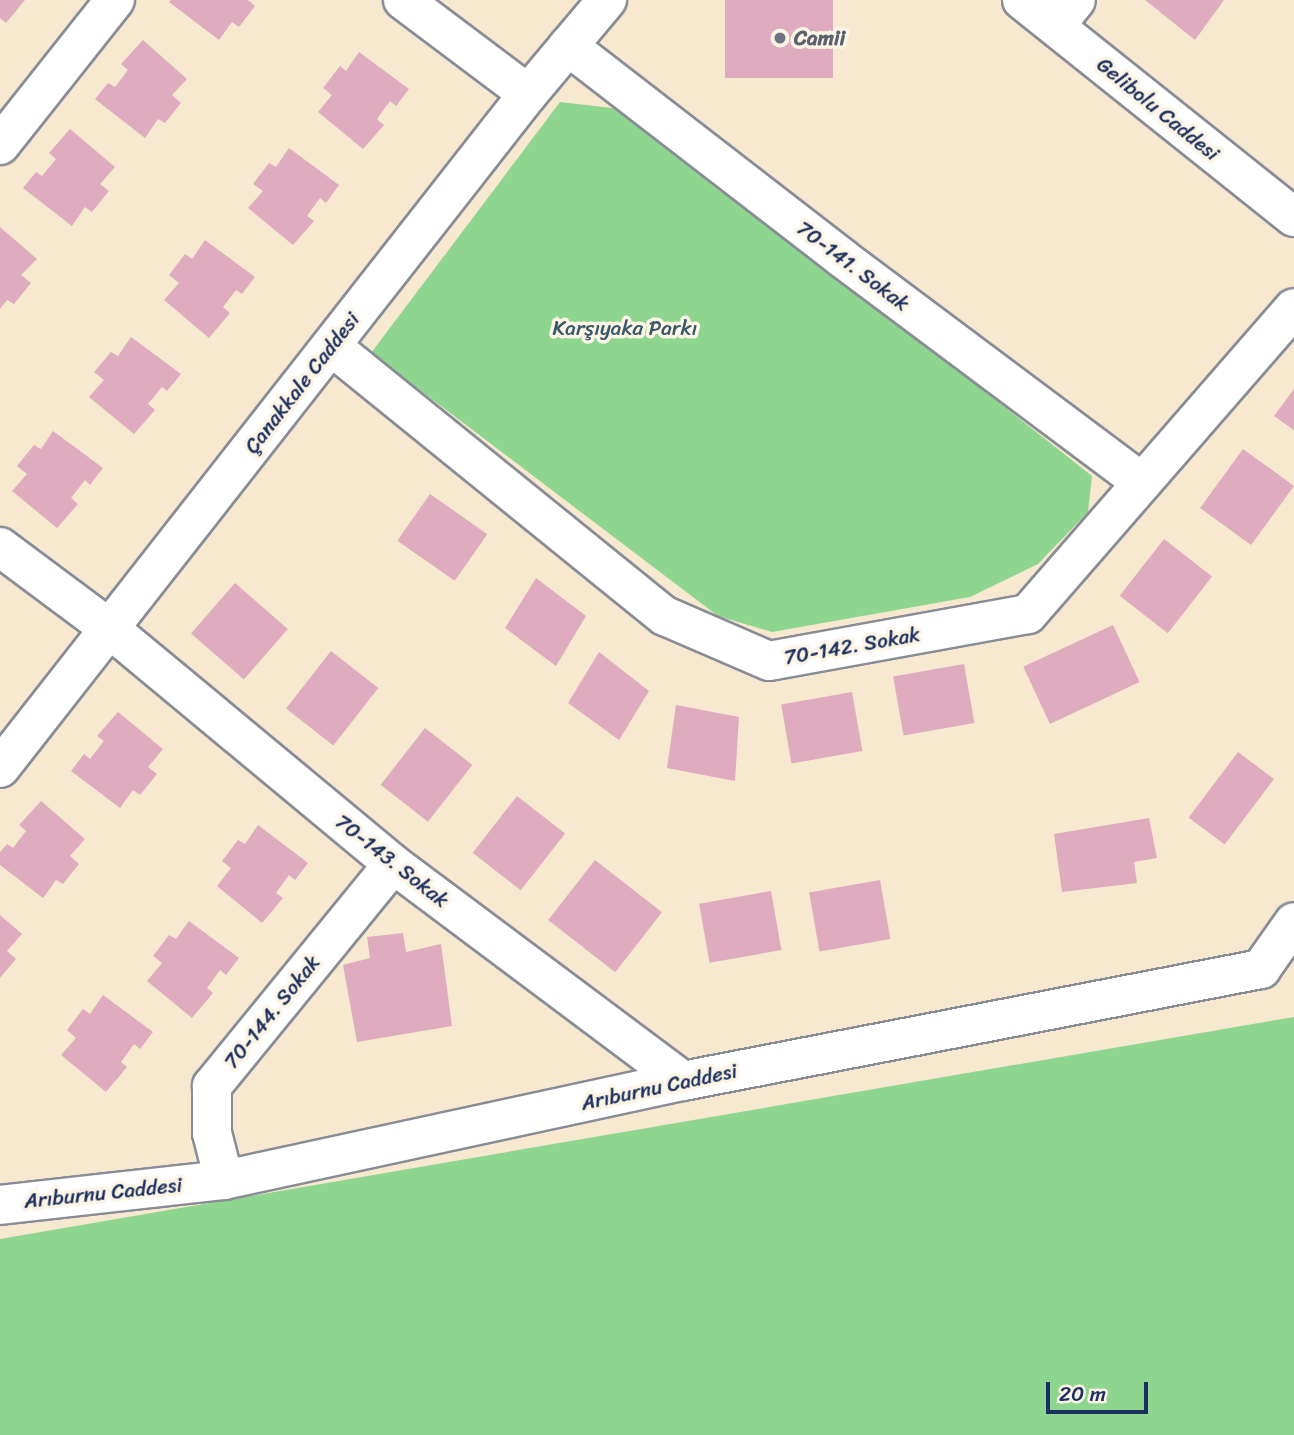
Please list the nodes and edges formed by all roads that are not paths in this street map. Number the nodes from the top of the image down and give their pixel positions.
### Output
1 (115, 0) edge
2 (403, 0) edge
3 (607, 0) edge
4 (1022, 0) edge
5 (1065, 13) edge
6 (568, 46) junction
7 (528, 94) junction
8 (0, 145) edge
9 (1294, 217) edge
10 (1294, 308) edge
11 (331, 346) junction
12 (1141, 482) junction
13 (0, 547) edge
14 (110, 629) junction
15 (0, 768) edge
16 (393, 864) junction
17 (1294, 922) edge
18 (684, 1081) junction
19 (224, 1180) junction
20 (0, 1205) edge

1 - 8 street
2 - 7 street
3 - 6 street, Çanakkale Caddesi
4 - 5 street, Gelibolu Caddesi
5 - 9 street, Gelibolu Caddesi
6 - 7 street, Çanakkale Caddesi
6 - 12 street, 70-141. Sokak
7 - 11 street, Çanakkale Caddesi
10 - 12 street, 70-142. Sokak
11 - 12 street, 70-142. Sokak
11 - 14 street, Çanakkale Caddesi
13 - 14 street, 70-143. Sokak
14 - 15 street, Çanakkale Caddesi
14 - 16 street, 70-143. Sokak
16 - 18 street, 70-143. Sokak
16 - 19 street, 70-144. Sokak
17 - 18 street, Arıburnu Caddesi
18 - 19 street, Arıburnu Caddesi
19 - 20 street, Arıburnu Caddesi

